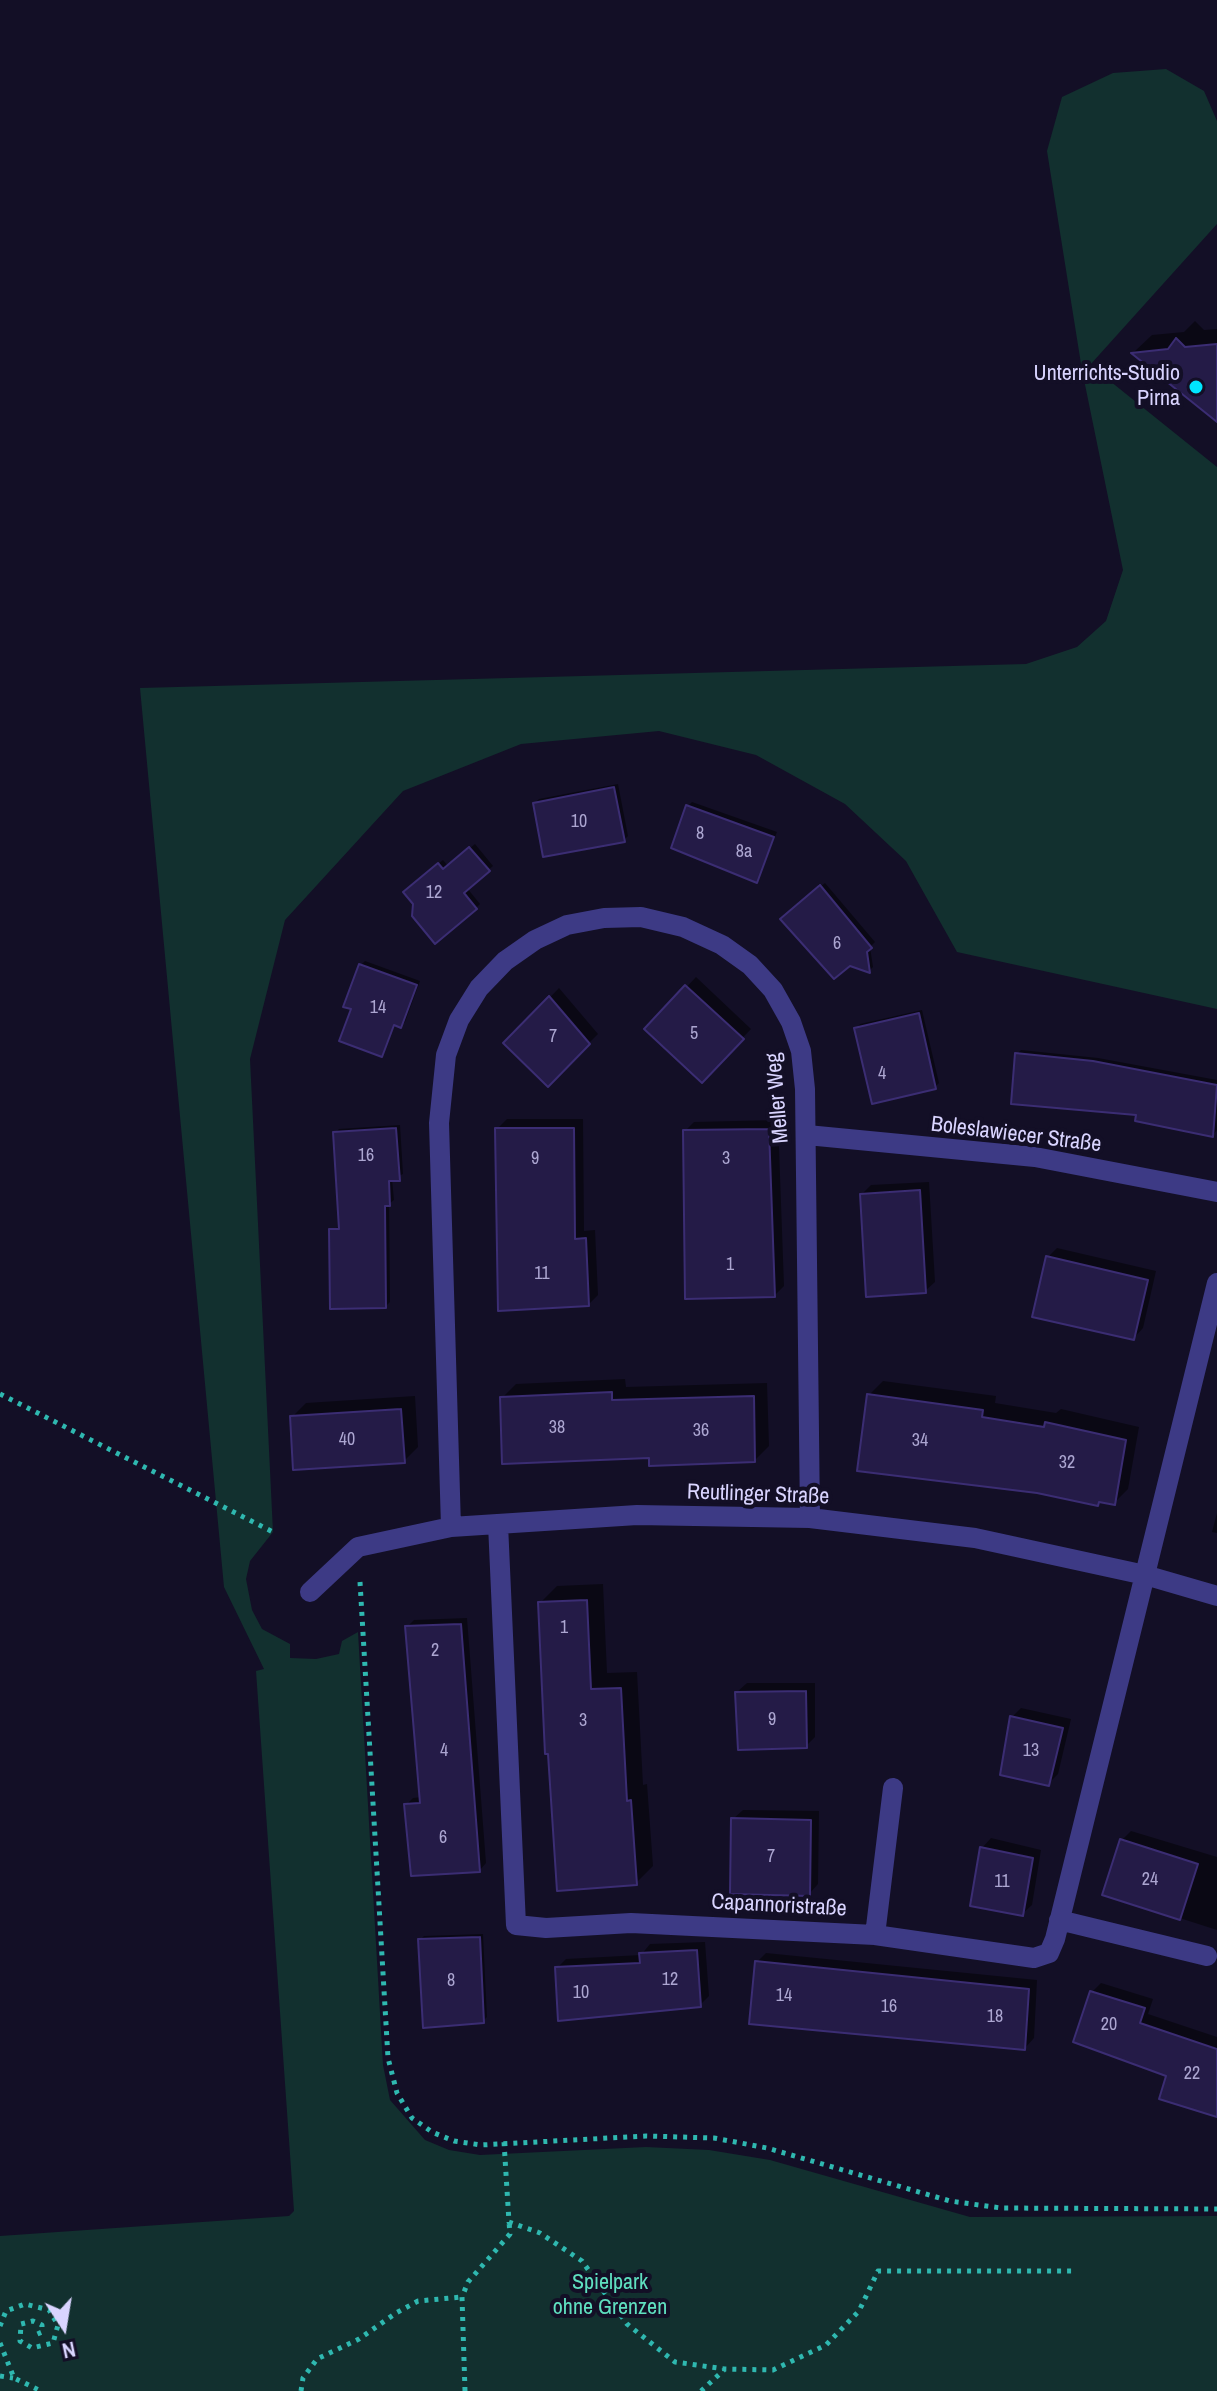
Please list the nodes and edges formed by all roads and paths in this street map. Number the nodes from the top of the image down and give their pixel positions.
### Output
1 (807, 1135) junction
2 (1217, 1192) edge
3 (1217, 1283) edge
4 (0, 1394) edge
5 (810, 1518) junction
6 (498, 1524) junction
7 (451, 1527) junction
8 (273, 1532) dead end
9 (358, 1547) junction
10 (1145, 1575) junction
11 (310, 1592) dead end
12 (1217, 1596) edge
13 (893, 1788) dead end
14 (1059, 1920) junction
15 (875, 1935) junction
16 (1207, 1956) dead end
17 (504, 2142) junction
18 (1217, 2209) edge
19 (509, 2222) junction
20 (1074, 2271) dead end
21 (462, 2297) junction
22 (0, 2326) edge
23 (35, 2335) dead end
24 (0, 2343) edge
25 (725, 2369) junction
26 (0, 2376) edge
27 (14, 2378) junction
28 (41, 2391) edge
29 (301, 2391) edge
30 (465, 2391) edge
31 (701, 2391) edge

1 - 2 street, Boleslawiecer Straße
1 - 5 street, Meller Weg
1 - 7 street, Meller Weg
3 - 10 street
4 - 8 path
5 - 6 street, Reutlinger Straße
5 - 10 street, Reutlinger Straße
6 - 7 street, Reutlinger Straße
6 - 15 street, Capannoristraße
7 - 9 street, Reutlinger Straße
9 - 11 street
9 - 17 path
10 - 12 street, Reutlinger Straße
10 - 14 street, Capannoristraße
13 - 15 street
14 - 15 street, Capannoristraße
14 - 16 street
17 - 18 path
17 - 19 path
19 - 21 path
19 - 25 path
20 - 25 path
21 - 29 path
21 - 30 path
22 - 23 path
24 - 27 path
25 - 31 path
26 - 27 path
27 - 28 path

